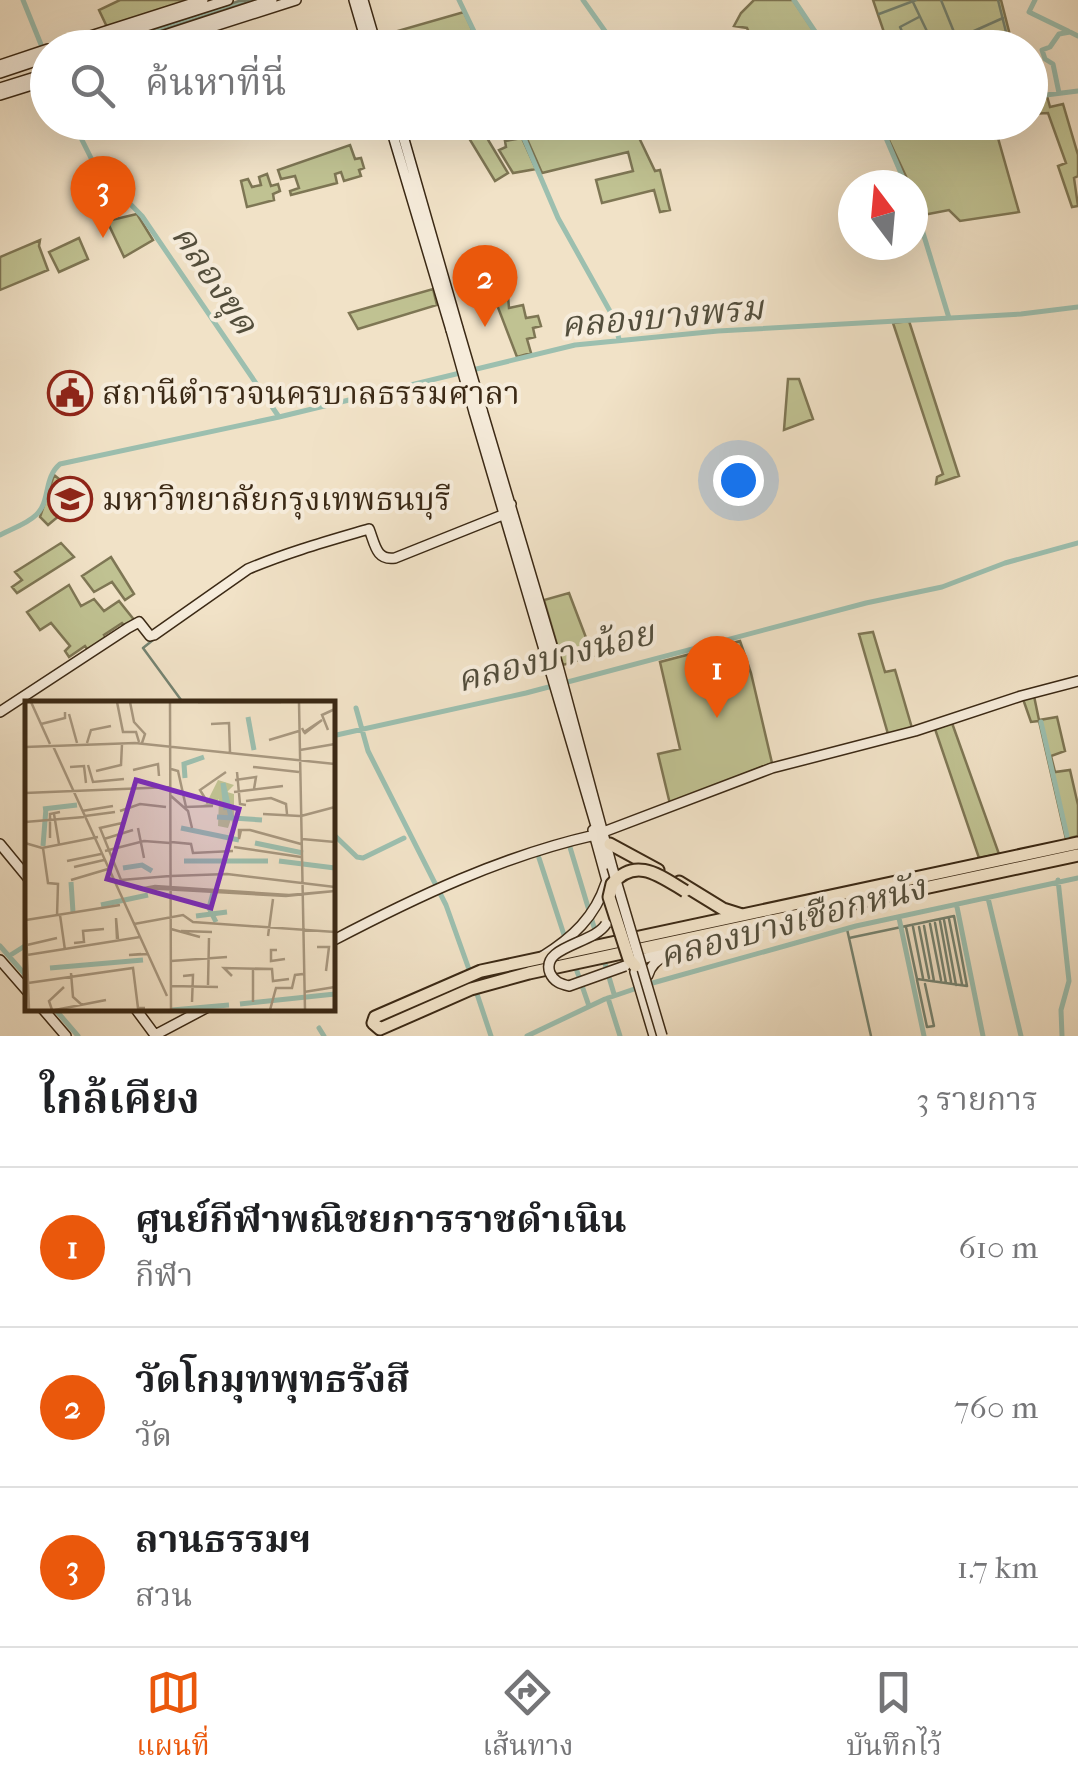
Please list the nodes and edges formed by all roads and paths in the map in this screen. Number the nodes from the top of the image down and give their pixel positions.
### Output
1 (203, 0) edge
2 (228, 0) edge
3 (272, 0) edge
4 (296, 0) edge
5 (356, 0) edge
6 (183, 14) junction
7 (142, 20) junction
8 (110, 30) edge
9 (133, 30) edge
10 (181, 30) edge
11 (202, 30) edge
12 (364, 30) edge
13 (369, 30) edge
14 (30, 59) edge
15 (30, 60) edge
16 (25, 61) junction
17 (0, 69) edge
18 (30, 82) edge
19 (0, 92) edge
20 (395, 140) edge
21 (404, 140) edge
22 (441, 285) junction
23 (488, 446) junction
24 (509, 513) junction
25 (1078, 682) edge
26 (0, 712) edge
27 (594, 810) junction
28 (595, 835) junction
29 (608, 837) junction
30 (1078, 843) edge
31 (0, 844) edge
32 (1078, 855) edge
33 (25, 874) edge
34 (964, 874) junction
35 (608, 876) junction
36 (739, 914) junction
37 (734, 930) junction
38 (335, 939) edge
39 (713, 941) junction
40 (570, 952) junction
41 (601, 952) junction
42 (0, 960) edge
43 (630, 966) junction
44 (25, 989) edge
45 (45, 1011) edge
46 (137, 1011) edge
47 (200, 1011) edge
48 (66, 1036) edge
49 (659, 1036) edge

1 - 7 main road
2 - 6 main road
3 - 10 main road
4 - 11 main road
5 - 12 main road
5 - 13 main road
6 - 7 main road
6 - 9 main road
7 - 8 main road
14 - 16 main road
15 - 16 main road
16 - 17 main road
18 - 19 main road
20 - 22 main road
21 - 22 main road
22 - 22 main road
22 - 23 main road, bridge
23 - 23 main road
23 - 24 main road
24 - 26 main road
24 - 27 main road
25 - 29 main road
27 - 28 main road
27 - 29 main road
27 - 35 main road
28 - 35 main road
28 - 38 main road
29 - 35 main road
29 - 36 main road
30 - 34 main road
31 - 33 main road
32 - 34 main road
34 - 36 main road
34 - 37 main road
35 - 40 main road
35 - 43 main road, bridge
35 - 43 main road, bridge
35 - 49 main road, bridge
36 - 41 main road
36 - 43 main road, bridge
37 - 39 main road
37 - 41 main road
39 - 43 main road
39 - 49 main road
40 - 40 main road
40 - 41 main road
42 - 44 main road
43 - 49 main road, bridge
45 - 48 main road
46 - 47 main road

